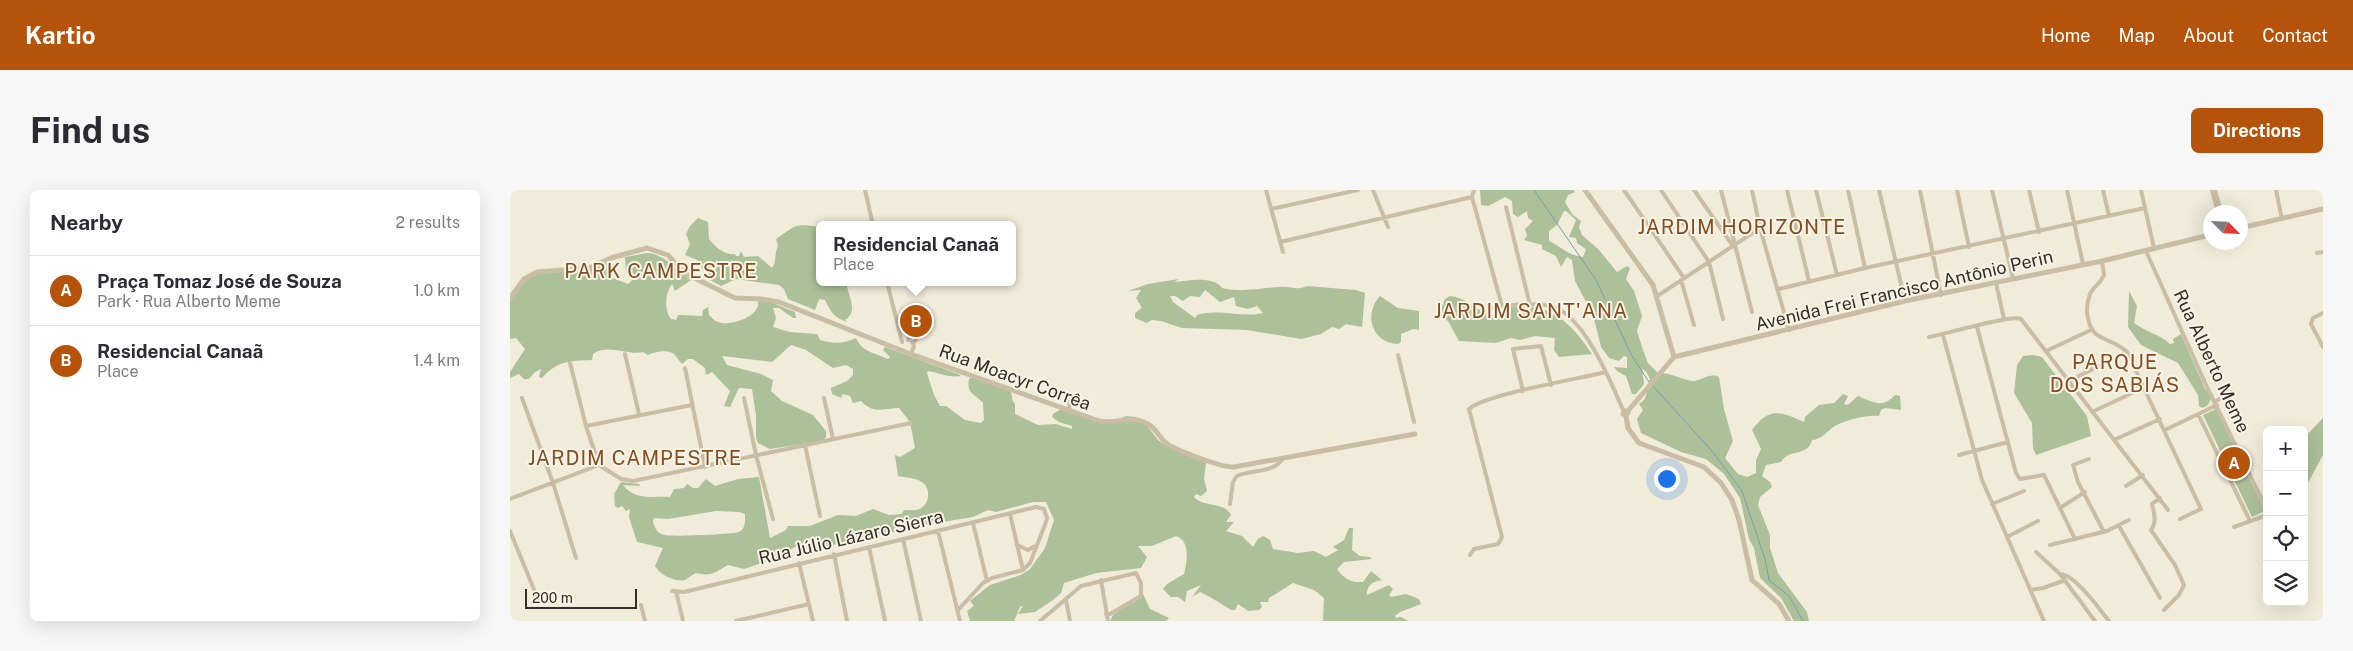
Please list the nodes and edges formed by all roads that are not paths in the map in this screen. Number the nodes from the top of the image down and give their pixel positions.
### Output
1 (865, 190) edge
2 (1266, 190) edge
3 (1358, 190) edge
4 (1373, 190) edge
5 (1474, 190) edge
6 (1585, 190) edge
7 (1624, 190) edge
8 (1661, 190) edge
9 (1694, 190) edge
10 (1721, 190) edge
11 (1752, 190) edge
12 (1787, 190) edge
13 (1816, 190) edge
14 (1848, 190) edge
15 (1879, 190) edge
16 (1920, 190) edge
17 (1957, 190) edge
18 (1992, 190) edge
19 (2029, 190) edge
20 (2067, 190) edge
21 (2103, 190) edge
22 (2141, 190) edge
23 (2213, 190) edge
24 (2276, 190) edge
25 (1472, 197) junction
26 (2218, 205) edge
27 (1506, 207) dead end
28 (2146, 208) junction
29 (1271, 209) junction
30 (2323, 209) edge
31 (1383, 216) junction
32 (2109, 216) junction
33 (2282, 219) junction
34 (872, 221) edge
35 (2074, 224) junction
36 (2248, 226) edge
37 (1388, 227) dead end
38 (1760, 228) junction
39 (2039, 232) junction
40 (2203, 237) edge
41 (2003, 240) junction
42 (1280, 242) junction
43 (1734, 246) junction
44 (1969, 247) junction
45 (2154, 248) junction
46 (2146, 250) junction
47 (1283, 252) dead end
48 (2323, 252) edge
49 (2317, 253) dead end
50 (1934, 255) junction
51 (2102, 261) junction
52 (1709, 262) junction
53 (1896, 262) junction
54 (2083, 264) junction
55 (1865, 268) junction
56 (1837, 275) junction
57 (2013, 278) junction
58 (1683, 279) junction
59 (1809, 282) junction
60 (1996, 283) junction
61 (888, 286) edge
62 (1778, 289) junction
63 (1941, 295) junction
64 (1656, 297) junction
65 (510, 298) edge
66 (1905, 301) junction
67 (1530, 305) junction
68 (1502, 306) junction
69 (1492, 308) dead end
70 (1752, 312) dead end
71 (2323, 314) edge
72 (1723, 319) dead end
73 (2004, 319) junction
74 (1694, 324) dead end
75 (1977, 327) junction
76 (1789, 330) junction
77 (2091, 330) junction
78 (1942, 335) junction
79 (1929, 337) dead end
80 (908, 340) junction
81 (902, 342) junction
82 (913, 344) junction
83 (2323, 348) edge
84 (900, 350) junction
85 (2046, 351) junction
86 (2128, 352) junction
87 (625, 354) dead end
88 (911, 354) junction
89 (1398, 355) dead end
90 (1674, 357) junction
91 (570, 363) dead end
92 (685, 368) dead end
93 (1606, 372) junction
94 (2069, 381) junction
95 (1551, 385) junction
96 (2145, 387) junction
97 (1523, 391) junction
98 (2232, 392) dead end
99 (522, 398) dead end
100 (744, 398) dead end
101 (824, 398) dead end
102 (1070, 400) dead end
103 (2216, 403) junction
104 (692, 405) junction
105 (1069, 410) junction
106 (2092, 412) junction
107 (1626, 413) junction
108 (640, 414) junction
109 (2198, 414) junction
110 (2160, 419) junction
111 (1414, 422) dead end
112 (911, 423) dead end
113 (586, 426) junction
114 (2165, 430) junction
115 (1415, 434) dead end
116 (833, 439) junction
117 (2116, 439) junction
118 (2008, 442) junction
119 (805, 445) junction
120 (1974, 451) junction
121 (756, 455) junction
122 (1958, 455) dead end
123 (1283, 458) junction
124 (2089, 459) dead end
125 (599, 465) junction
126 (705, 467) junction
127 (2143, 475) junction
128 (552, 483) junction
129 (2126, 486) dead end
130 (2024, 490) dead end
131 (2085, 492) junction
132 (2160, 498) junction
133 (510, 499) edge
134 (2263, 502) edge
135 (1230, 504) dead end
136 (1992, 504) junction
137 (2060, 508) junction
138 (2168, 510) dead end
139 (1010, 514) junction
140 (820, 516) dead end
141 (2264, 516) edge
142 (773, 519) dead end
143 (2180, 519) dead end
144 (2129, 520) dead end
145 (2038, 521) dead end
146 (2250, 521) junction
147 (973, 523) junction
148 (2119, 526) junction
149 (2234, 527) dead end
150 (510, 531) edge
151 (938, 531) junction
152 (2104, 532) junction
153 (2007, 537) junction
154 (903, 539) junction
155 (2074, 539) junction
156 (1038, 543) junction
157 (1017, 545) junction
158 (2050, 545) dead end
159 (868, 547) junction
160 (2036, 552) dead end
161 (834, 554) junction
162 (1470, 556) dead end
163 (576, 558) dead end
164 (799, 563) junction
165 (1022, 570) junction
166 (2060, 574) junction
167 (987, 580) junction
168 (1102, 580) junction
169 (2063, 581) junction
170 (2030, 590) junction
171 (534, 592) dead end
172 (2160, 598) dead end
173 (1066, 600) junction
174 (808, 604) junction
175 (641, 605) dead end
176 (958, 610) junction
177 (2164, 610) dead end
178 (1106, 614) junction
179 (644, 621) edge
180 (683, 621) edge
181 (736, 621) edge
182 (812, 621) edge
183 (848, 621) edge
184 (885, 621) edge
185 (921, 621) edge
186 (960, 621) edge
187 (1040, 621) edge
188 (1070, 621) edge
189 (1108, 621) edge
190 (1789, 621) edge
191 (2044, 621) edge
192 (2095, 621) edge
193 (2109, 621) edge

1 - 34 street
2 - 29 street
3 - 29 street
4 - 31 street
5 - 25 street
6 - 64 street
7 - 58 street
8 - 52 street
9 - 43 street
10 - 43 street
11 - 38 street
12 - 59 street
13 - 56 street
14 - 55 street
15 - 53 street
16 - 50 street
17 - 44 street
18 - 41 street
19 - 39 street
20 - 35 street
21 - 32 street
22 - 28 street
23 - 26 street
24 - 33 street
25 - 31 street
25 - 68 street
27 - 67 street
28 - 32 street
28 - 45 street
29 - 42 street
30 - 33 street
31 - 37 street
31 - 42 street
32 - 35 street
33 - 36 street
35 - 39 street
35 - 54 street
38 - 43 street
38 - 62 street
39 - 41 street
40 - 45 street, Avenida Frei Francisco Antônio Perin
41 - 44 street
41 - 57 street
42 - 47 street
43 - 52 street
43 - 70 street
44 - 50 street
45 - 46 street, Avenida Frei Francisco Antônio Perin
46 - 51 street, Avenida Frei Francisco Antônio Perin
46 - 103 street, Rua Alberto Meme
48 - 49 street
50 - 53 street
50 - 63 street
51 - 54 street, Avenida Frei Francisco Antônio Perin
51 - 77 street
52 - 58 street
52 - 72 street
53 - 55 street
53 - 66 street
54 - 57 street, Avenida Frei Francisco Antônio Perin
55 - 56 street
56 - 59 street
57 - 60 street, Avenida Frei Francisco Antônio Perin
58 - 64 street
58 - 74 street
59 - 62 street
60 - 63 street, Avenida Frei Francisco Antônio Perin
60 - 73 street
61 - 81 street
62 - 76 street
63 - 66 street, Avenida Frei Francisco Antônio Perin
64 - 90 street
65 - 84 street, Rua Moacyr Corrêa
66 - 76 street, Avenida Frei Francisco Antônio Perin
67 - 68 street
67 - 93 street
68 - 69 street
71 - 83 street
73 - 75 street
73 - 85 street
75 - 78 street
75 - 118 street
76 - 90 street, Avenida Frei Francisco Antônio Perin
77 - 85 street
77 - 86 street
78 - 79 street
78 - 120 street
80 - 81 street
80 - 82 street
80 - 82 street
81 - 84 street
82 - 88 street
84 - 88 street, Rua Moacyr Corrêa
85 - 94 street
86 - 94 street
86 - 96 street
87 - 108 street
88 - 105 street, Rua Moacyr Corrêa
89 - 111 street
90 - 107 street
91 - 113 street
92 - 104 street
93 - 95 street
93 - 107 street
94 - 106 street
95 - 97 street
95 - 97 street
96 - 106 street
96 - 110 street
97 - 162 street
98 - 103 street
99 - 128 street
100 - 121 street
101 - 116 street
102 - 105 street
103 - 109 street
103 - 134 street, Rua Alberto Meme
104 - 108 street
104 - 126 street
105 - 123 street, Rua Moacyr Corrêa
106 - 117 street
107 - 190 street
108 - 113 street
109 - 114 street
109 - 146 street
110 - 114 street
110 - 117 street
112 - 116 street
113 - 125 street
114 - 143 street
115 - 123 street, Rua Moacyr Corrêa
116 - 119 street
117 - 127 street
118 - 120 street
118 - 137 street
119 - 121 street
119 - 140 street
120 - 122 street
120 - 136 street
121 - 126 street
121 - 142 street
123 - 135 street
124 - 131 street
125 - 126 street
125 - 128 street
127 - 129 street
127 - 132 street
128 - 133 street
128 - 163 street
130 - 136 street
131 - 137 street
131 - 152 street
132 - 138 street
132 - 177 street
136 - 153 street
137 - 155 street
139 - 147 street, Rua Júlio Lázaro Sierra
139 - 156 street, Rua Júlio Lázaro Sierra
139 - 157 street
141 - 146 street
144 - 148 street
145 - 153 street
146 - 149 street
147 - 151 street, Rua Júlio Lázaro Sierra
147 - 167 street
148 - 152 street
148 - 172 street
150 - 171 street
151 - 154 street, Rua Júlio Lázaro Sierra
151 - 176 street
152 - 155 street
153 - 170 street
154 - 159 street, Rua Júlio Lázaro Sierra
154 - 185 street
155 - 158 street
156 - 157 street
156 - 165 street
157 - 165 street
159 - 161 street, Rua Júlio Lázaro Sierra
159 - 184 street
160 - 166 street
161 - 164 street, Rua Júlio Lázaro Sierra
161 - 183 street
164 - 174 street
164 - 180 street, Rua Júlio Lázaro Sierra
165 - 167 street
166 - 169 street
166 - 193 street
167 - 176 street
168 - 173 street
168 - 178 street
168 - 178 street
169 - 170 street
169 - 192 street
170 - 191 street
173 - 187 street
173 - 188 street
174 - 181 street
174 - 182 street
175 - 179 street
176 - 186 street
178 - 189 street

